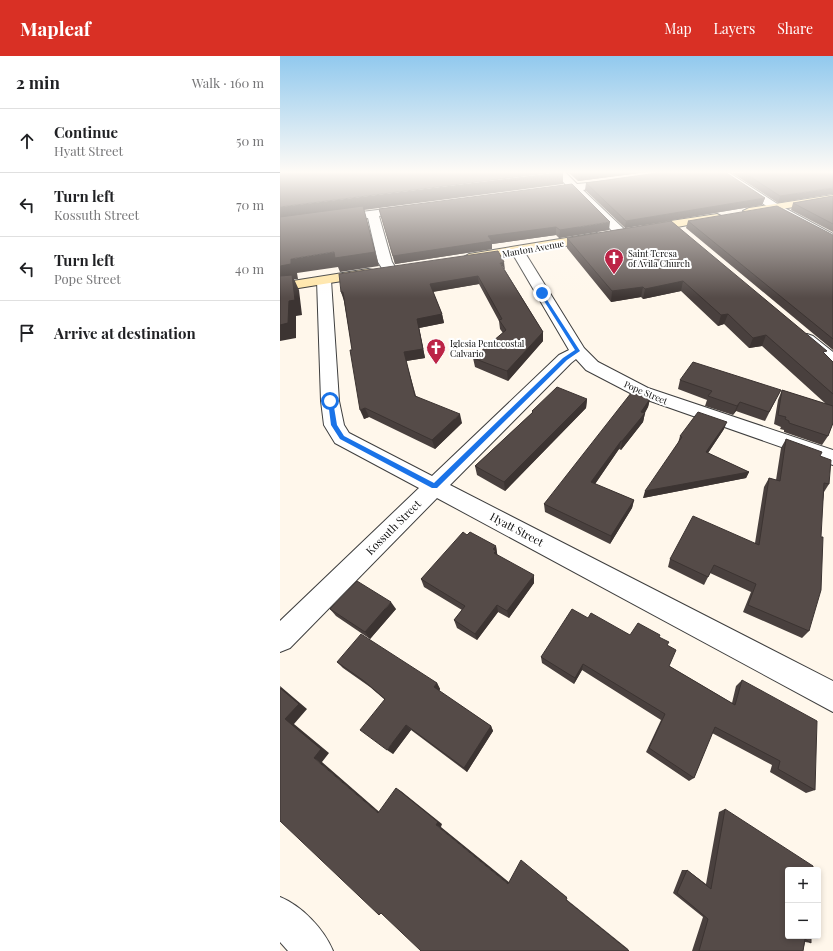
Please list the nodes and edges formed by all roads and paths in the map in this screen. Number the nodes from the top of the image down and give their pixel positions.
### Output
1 (373, 214) joint
2 (601, 214) edge
3 (736, 214) edge
4 (788, 214) edge
5 (672, 224) junction
6 (280, 226) edge
7 (621, 233) junction
8 (684, 234) edge
9 (833, 239) edge
10 (517, 251) junction
11 (457, 260) edge
12 (404, 268) edge
13 (390, 270) junction
14 (324, 280) junction
15 (280, 287) edge
16 (797, 331) edge
17 (578, 351) junction
18 (833, 361) edge
19 (833, 458) edge
20 (434, 486) junction
21 (280, 639) edge
22 (833, 697) edge
23 (280, 915) edge
24 (314, 951) edge

1 - 6 street
1 - 13 street
2 - 7 street
3 - 5 main road, Manton Avenue
4 - 9 street
5 - 7 main road, Manton Avenue
5 - 8 street
7 - 10 main road, Manton Avenue
10 - 11 main road, Manton Avenue
10 - 17 street, Pope Street
12 - 13 main road
13 - 14 main road
14 - 15 main road
14 - 20 street, Hyatt Street
16 - 18 street
17 - 19 street, Pope Street
17 - 20 street, Kossuth Street
20 - 21 street, Kossuth Street
20 - 22 street, Hyatt Street
23 - 24 street

